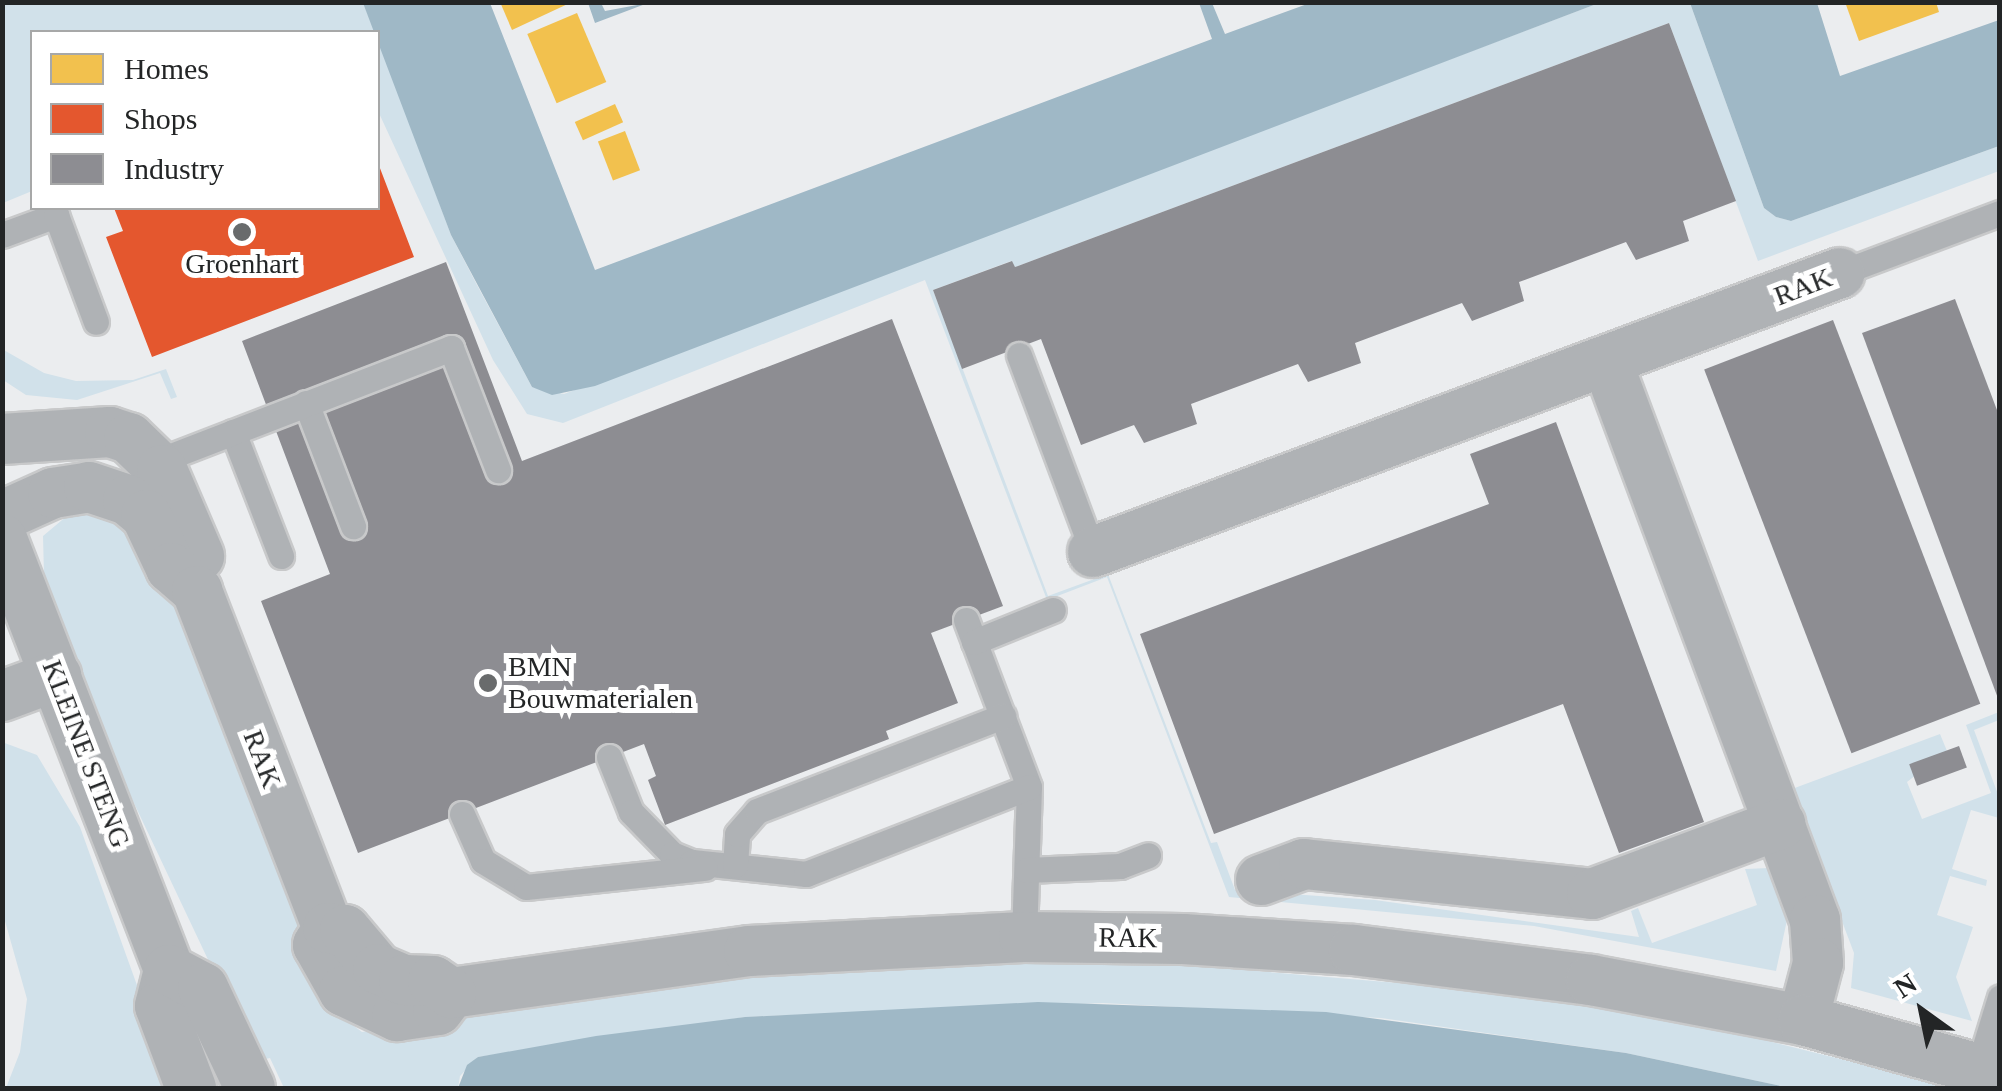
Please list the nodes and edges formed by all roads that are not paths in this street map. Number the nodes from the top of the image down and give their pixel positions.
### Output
1 (2000, 213) edge
2 (2, 235) edge
3 (1840, 273) joint
4 (96, 322) dead end
5 (1019, 355) dead end
6 (1607, 362) junction
7 (306, 404) junction
8 (233, 432) junction
9 (2, 439) edge
10 (156, 462) junction
11 (498, 470) dead end
12 (89, 487) junction
13 (2, 516) edge
14 (352, 526) dead end
15 (1093, 552) joint
16 (280, 556) dead end
17 (6, 560) edge
18 (197, 590) junction
19 (1053, 610) dead end
20 (56, 676) junction
21 (2, 696) edge
22 (1002, 716) junction
23 (609, 756) dead end
24 (1029, 787) junction
25 (462, 814) dead end
26 (1780, 824) junction
27 (1148, 855) dead end
28 (735, 864) junction
29 (1028, 870) junction
30 (1261, 880) dead end
31 (1024, 937) junction
32 (169, 970) junction
33 (2000, 997) edge
34 (1802, 1020) junction
35 (1989, 1072) edge
36 (191, 1088) edge
37 (250, 1088) edge

1 - 3 lane, RAK
2 - 4 lane
3 - 6 street, RAK
5 - 15 lane, RAK
6 - 15 street, RAK
6 - 26 street
7 - 8 lane
7 - 11 lane
7 - 14 lane
8 - 10 lane
8 - 16 lane
9 - 10 street
10 - 12 lane
10 - 18 street, RAK
12 - 13 street
12 - 18 street, RAK
17 - 20 street, KLEINE STENG
18 - 31 street, RAK
19 - 22 lane
20 - 21 street
20 - 32 street, KLEINE STENG
22 - 24 lane
22 - 28 lane
23 - 28 lane
24 - 28 lane
24 - 29 lane
25 - 28 lane
26 - 30 street
26 - 34 street
27 - 29 lane
29 - 31 lane
31 - 34 street, RAK
32 - 36 street, KLEINE STENG
32 - 37 street
33 - 35 lane
34 - 35 street, RAK

